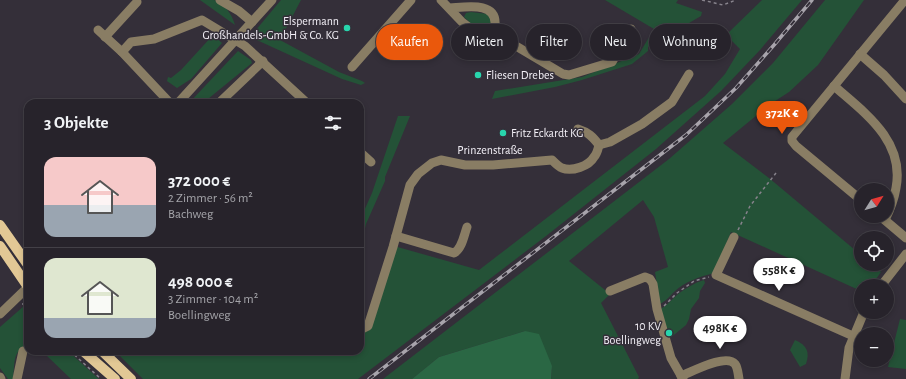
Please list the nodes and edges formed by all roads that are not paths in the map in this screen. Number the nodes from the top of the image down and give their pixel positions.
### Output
1 (220, 0) edge
2 (272, 0) edge
3 (411, 0) edge
4 (441, 0) edge
5 (905, 0) edge
6 (137, 2) dead end
7 (450, 8) junction
8 (252, 22) junction
9 (465, 24) edge
10 (495, 24) edge
11 (518, 47) edge
12 (122, 52) junction
13 (860, 54) junction
14 (613, 60) edge
15 (262, 61) junction
16 (352, 67) dead end
17 (689, 74) dead end
18 (834, 86) junction
19 (166, 99) edge
20 (182, 99) edge
21 (223, 99) edge
22 (303, 99) edge
23 (906, 99) edge
24 (578, 130) dead end
25 (599, 145) junction
26 (364, 156) edge
27 (371, 162) dead end
28 (854, 194) edge
29 (894, 195) edge
30 (889, 223) edge
31 (0, 225) edge
32 (467, 227) dead end
33 (396, 236) junction
34 (734, 237) road end
35 (906, 238) edge
36 (0, 246) edge
37 (906, 254) edge
38 (24, 259) edge
39 (903, 264) edge
40 (888, 279) edge
41 (24, 281) edge
42 (24, 291) edge
43 (610, 291) dead end
44 (0, 314) edge
45 (861, 319) edge
46 (364, 328) edge
47 (853, 336) junction
48 (23, 351) dead end
49 (88, 355) edge
50 (106, 355) edge
51 (682, 378) edge
52 (17, 379) edge
53 (115, 379) edge
54 (131, 379) edge
55 (739, 379) edge
56 (845, 379) edge

1 - 8 street
2 - 8 street
3 - 16 street
4 - 7 street
5 - 13 street
6 - 12 street
7 - 9 street
7 - 10 street
8 - 20 street
11 - 14 street
12 - 15 street
12 - 19 street
13 - 18 street
13 - 23 street
15 - 21 street
15 - 22 street
17 - 25 street
18 - 28 street
18 - 29 street
24 - 25 street
25 - 33 street, Prinzenstraße
26 - 27 street
30 - 35 street
31 - 38 main road
32 - 33 street
33 - 46 street, Prinzenstraße
34 - 47 street
36 - 41 main road
37 - 39 street
39 - 40 street
42 - 44 street
43 - 51 street
45 - 47 street
47 - 56 street
48 - 52 street
49 - 53 main road
50 - 54 main road
51 - 55 street

